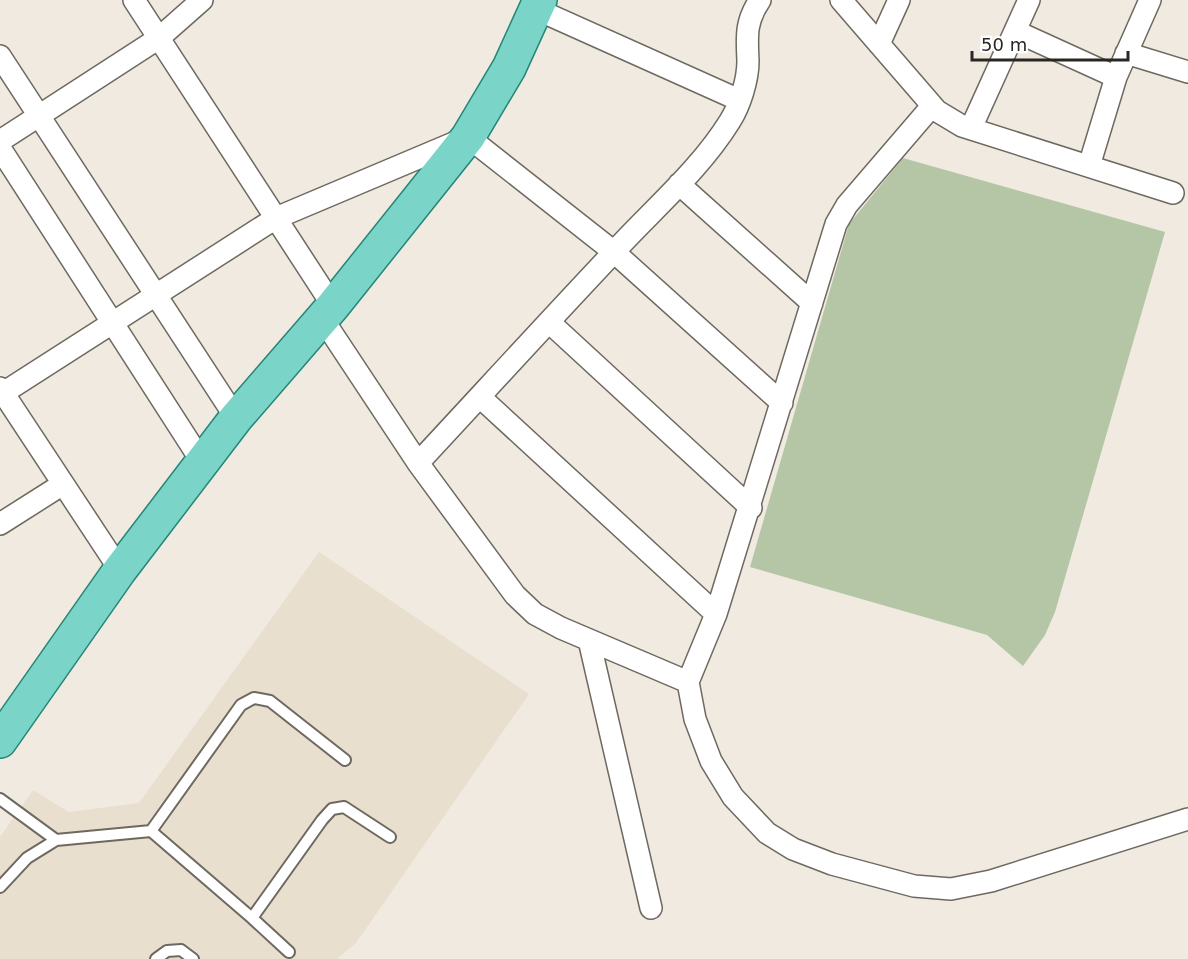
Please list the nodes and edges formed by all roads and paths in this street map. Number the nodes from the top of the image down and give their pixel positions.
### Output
1 (134, 0) edge
2 (202, 0) edge
3 (760, 0) edge
4 (841, 0) edge
5 (899, 0) edge
6 (1029, 0) edge
7 (1150, 0) edge
8 (538, 4) edge
9 (1015, 31) junction
10 (159, 38) junction
11 (879, 44) junction
12 (1126, 53) junction
13 (0, 56) edge
14 (1188, 72) edge
15 (1116, 76) junction
16 (739, 100) junction
17 (932, 106) junction
18 (40, 115) junction
19 (971, 128) junction
20 (468, 137) junction
21 (0, 141) edge
22 (0, 148) edge
23 (1089, 166) junction
24 (679, 184) junction
25 (1173, 193) dead end
26 (276, 218) junction
27 (614, 252) junction
28 (157, 294) junction
29 (812, 303) junction
30 (327, 312) junction
31 (113, 322) junction
32 (549, 322) junction
33 (1, 392) edge
34 (480, 397) junction
35 (782, 403) junction
36 (236, 418) junction
37 (202, 462) junction
38 (418, 463) junction
39 (63, 484) junction
40 (751, 508) junction
41 (0, 524) edge
42 (120, 570) junction
43 (716, 614) junction
44 (589, 640) junction
45 (688, 682) junction
46 (0, 741) edge
47 (345, 760) dead end
48 (0, 800) edge
49 (1188, 819) edge
50 (151, 831) junction
51 (390, 837) dead end
52 (56, 840) junction
53 (0, 887) edge
54 (651, 908) dead end
55 (252, 918) junction
56 (289, 952) dead end
57 (156, 959) edge
58 (193, 959) edge

1 - 10 street
2 - 10 street
3 - 16 street
4 - 11 street
5 - 11 street
6 - 9 street
7 - 12 street
8 - 16 street
8 - 20 main road
9 - 15 street
9 - 19 street
10 - 18 street
10 - 26 street
11 - 17 street
12 - 14 street
12 - 15 street
13 - 18 street
15 - 23 street
16 - 24 street
17 - 19 street
17 - 29 street
18 - 21 street
18 - 28 street
19 - 23 street
20 - 26 street
20 - 27 street
20 - 30 main road
22 - 31 street
23 - 25 street
24 - 27 street
24 - 29 street
26 - 28 street
26 - 30 street
27 - 32 street
27 - 35 street
28 - 31 street
28 - 36 street
29 - 35 street
30 - 36 main road
30 - 38 street
31 - 33 street
31 - 37 street
32 - 34 street
32 - 40 street
33 - 39 street
34 - 38 street
34 - 43 street
35 - 40 street
36 - 37 main road
37 - 42 main road
38 - 44 street
39 - 41 street
39 - 42 street
40 - 43 street
42 - 46 main road
43 - 45 street
44 - 45 street
44 - 54 street
45 - 49 street
47 - 50 lane
48 - 52 lane
50 - 52 lane
50 - 55 lane
51 - 55 lane
52 - 53 lane
55 - 56 lane
57 - 58 lane

